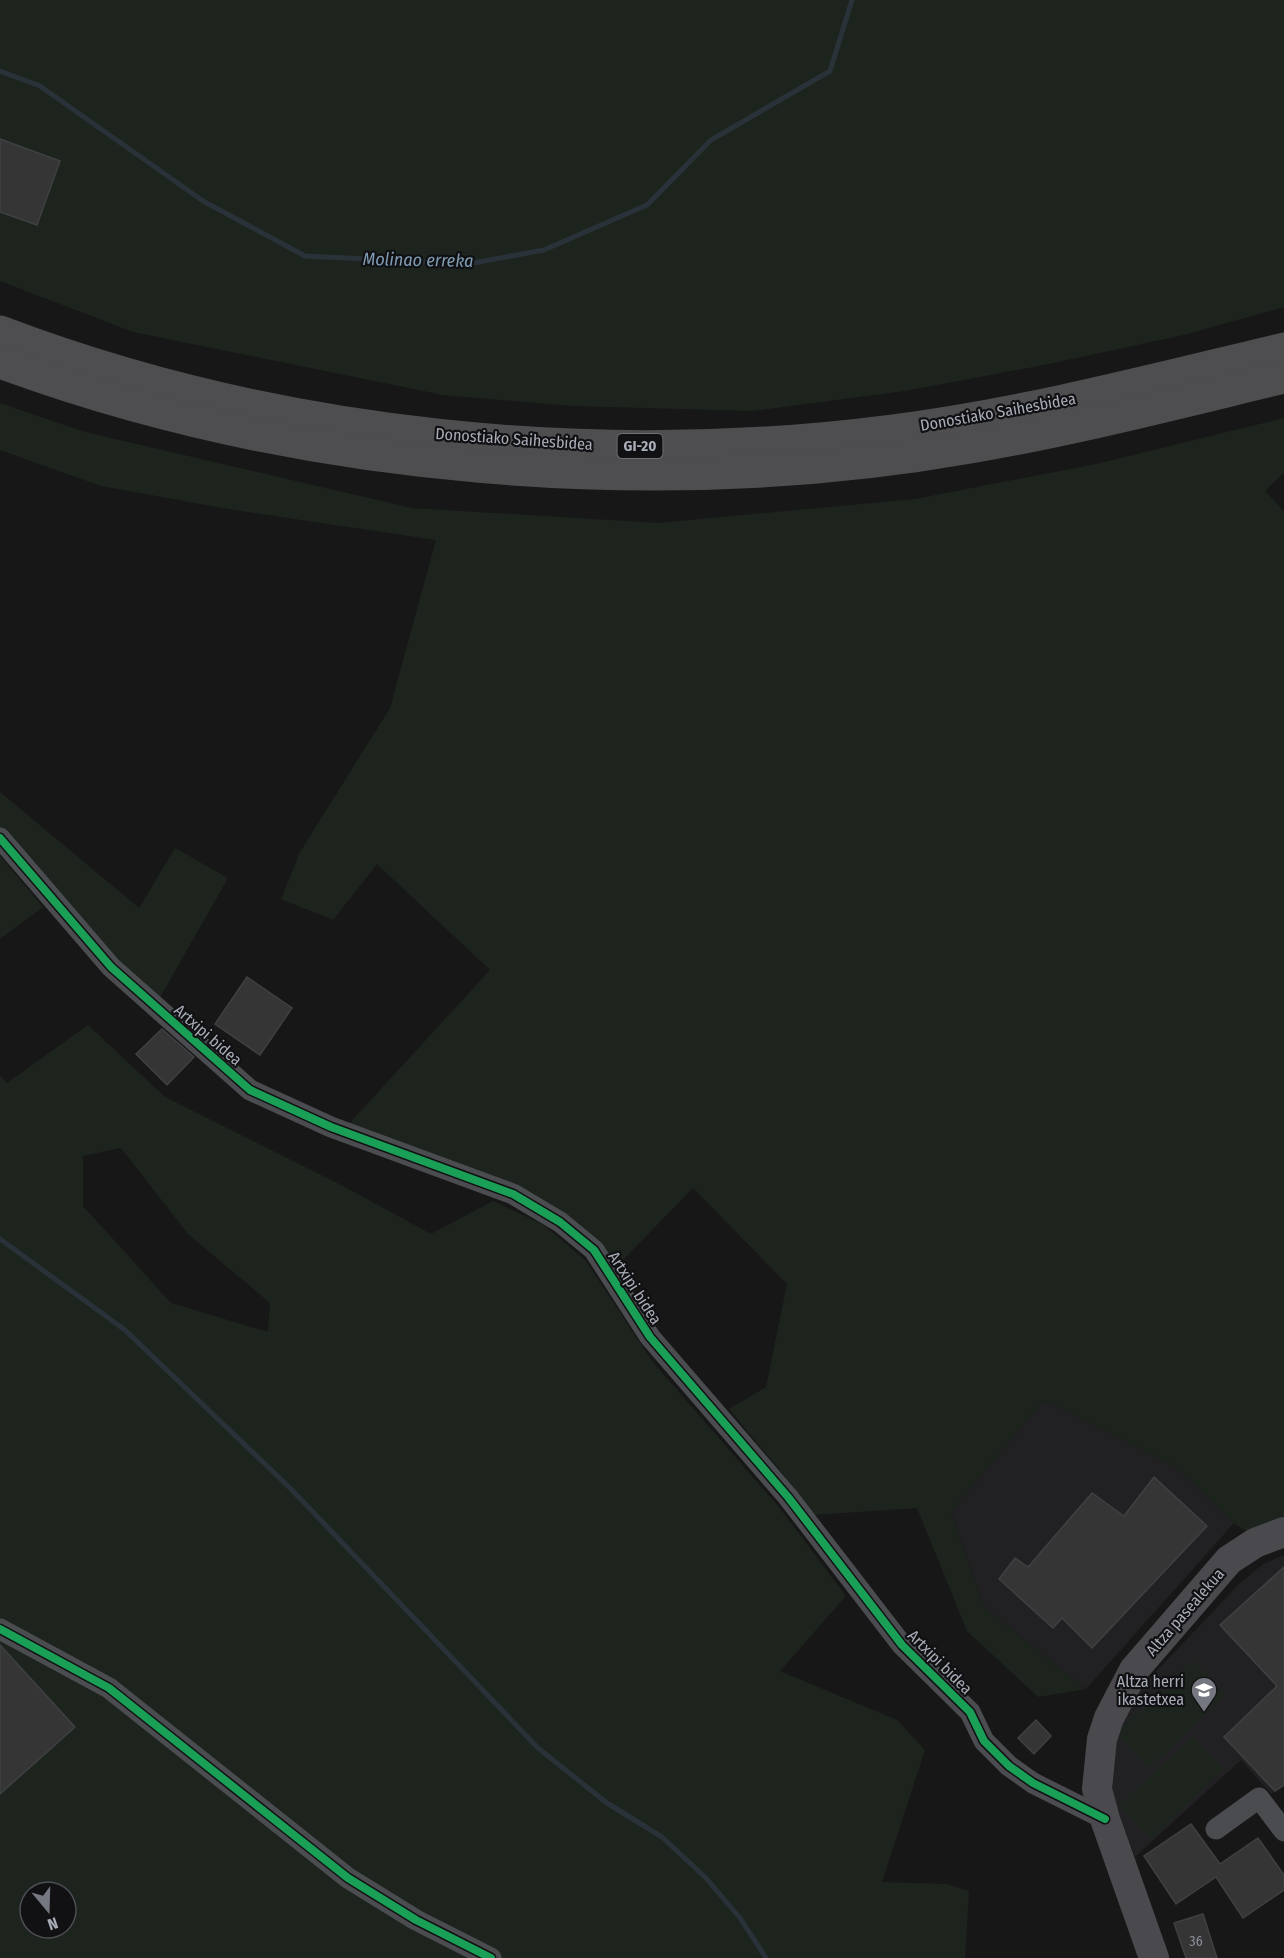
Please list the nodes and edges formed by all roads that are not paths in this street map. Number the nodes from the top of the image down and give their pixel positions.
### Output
1 (0, 332) edge
2 (1284, 349) edge
3 (0, 362) edge
4 (1284, 377) edge
5 (0, 838) edge
6 (1284, 1532) edge
7 (0, 1629) edge
8 (1105, 1819) junction
9 (1216, 1828) dead end
10 (1284, 1831) edge
11 (491, 1958) edge
12 (1154, 1958) edge

1 - 2 highway, Donostiako Saihesbidea / GI-20
3 - 4 highway, Donostiako Saihesbidea / GI-20
5 - 8 street, Artxipi bidea
6 - 8 street, Altza pasealekua
7 - 11 street
8 - 12 street, Altza pasealekua
9 - 10 street

